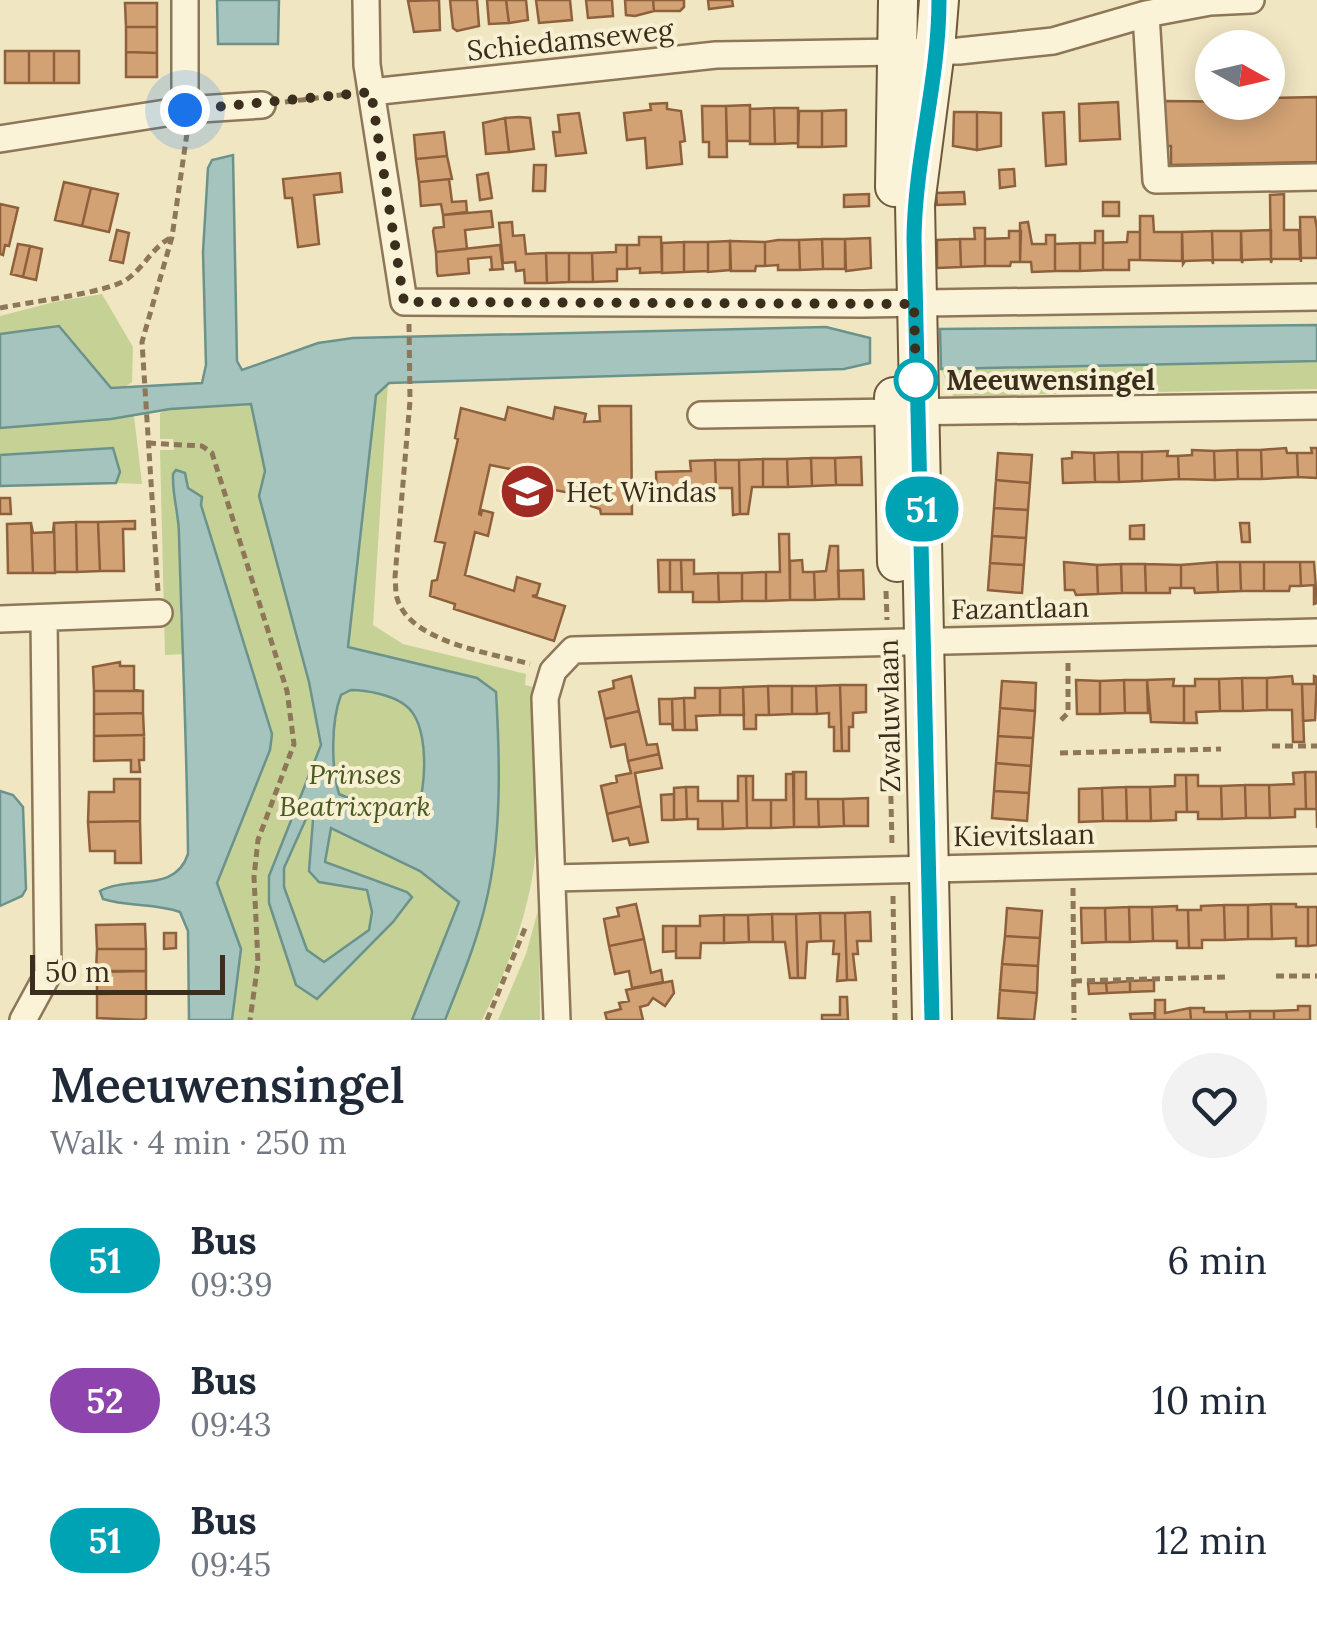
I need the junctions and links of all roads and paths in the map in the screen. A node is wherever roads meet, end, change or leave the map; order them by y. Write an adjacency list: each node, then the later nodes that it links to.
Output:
1 (185, 0): 11 (street)
2 (366, 0): 9 (street)
3 (898, 0): 8 (main road, Zwaluwlaan)
4 (939, 0): 7 (main road, Zwaluwlaan)
5 (1251, 0): 6 (street, Schiedamseweg)
6 (1146, 14): 7 (street, Schiedamseweg); 14 (street)
7 (936, 50): 8 (street, Schiedamseweg); 17 (main road, Zwaluwlaan)
8 (896, 52): 9 (street, Schiedamseweg); 17 (main road, Zwaluwlaan)
9 (371, 92): 10 (path); 17 (street)
10 (262, 104): 11 (street)
11 (185, 110): 13 (street)
12 (188, 137): 15 (path)
13 (0, 138)
14 (1317, 177)
15 (172, 238): 18 (path); 23 (path)
16 (1317, 297): 17 (street)
17 (903, 304): 21 (main road, Zwaluwlaan)
18 (0, 308)
19 (408, 322): 31 (path)
20 (1317, 406): 21 (street)
21 (906, 414): 22 (street); 30 (main road, Zwaluwlaan)
22 (701, 415)
23 (148, 443): 25 (path); 46 (path)
24 (886, 578): 30 (path, Zwaluwlaan)
25 (159, 612): 26 (street)
26 (44, 618): 27 (street); 45 (street)
27 (0, 619)
28 (1317, 632): 29 (street, Fazantlaan)
29 (1068, 637): 30 (street, Fazantlaan); 32 (path)
30 (903, 640): 31 (street, Fazantlaan); 39 (main road, Zwaluwlaan); 39 (path, Zwaluwlaan)
31 (553, 671): 40 (street)
32 (1061, 720)
33 (1272, 746): 34 (path)
34 (1317, 746)
35 (1220, 749): 36 (path)
36 (1060, 753)
37 (1317, 860): 38 (street, Kievitslaan)
38 (1072, 864): 39 (street, Kievitslaan); 44 (path)
39 (908, 867): 40 (street, Kievitslaan); 49 (path, Zwaluwlaan); 50 (main road, Zwaluwlaan); 51 (main road, Zwaluwlaan)
40 (552, 878): 47 (path); 48 (street)
41 (1276, 976): 42 (path)
42 (1317, 976)
43 (1225, 977): 44 (path)
44 (1074, 981): 52 (path)
45 (23, 1020)
46 (250, 1020)
47 (487, 1020)
48 (557, 1020)
49 (894, 1020)
50 (908, 1020)
51 (932, 1020)
52 (1074, 1020)

